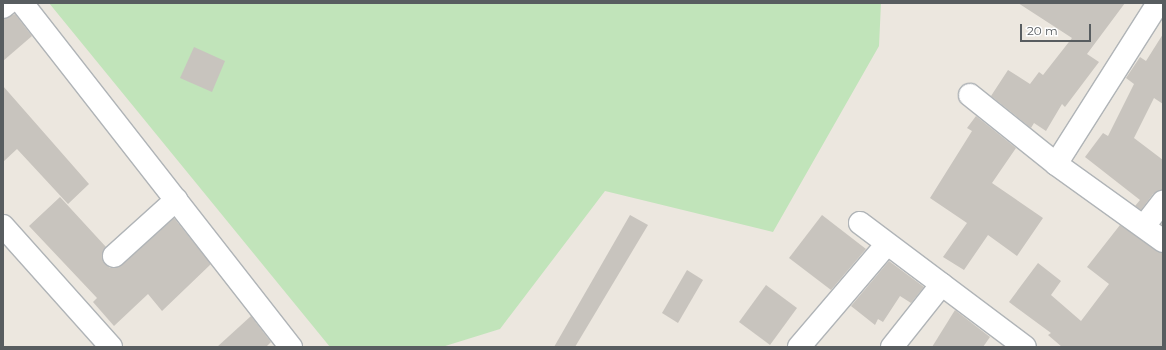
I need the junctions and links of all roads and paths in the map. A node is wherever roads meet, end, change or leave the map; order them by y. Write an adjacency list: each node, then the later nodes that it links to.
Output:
1 (1158, 3): 4 (street)
2 (16, 4): 5 (street)
3 (970, 95): 4 (street)
4 (1056, 164): 9 (street)
5 (176, 200): 12 (street); 16 (street)
6 (1163, 202): 9 (street)
7 (860, 223): 11 (street)
8 (3, 226): 15 (street)
9 (1144, 226): 10 (street)
10 (1163, 242)
11 (887, 244): 13 (street); 17 (street)
12 (114, 256)
13 (942, 284): 14 (street); 18 (street)
14 (1022, 346)
15 (111, 347)
16 (291, 347)
17 (799, 347)
18 (892, 347)

